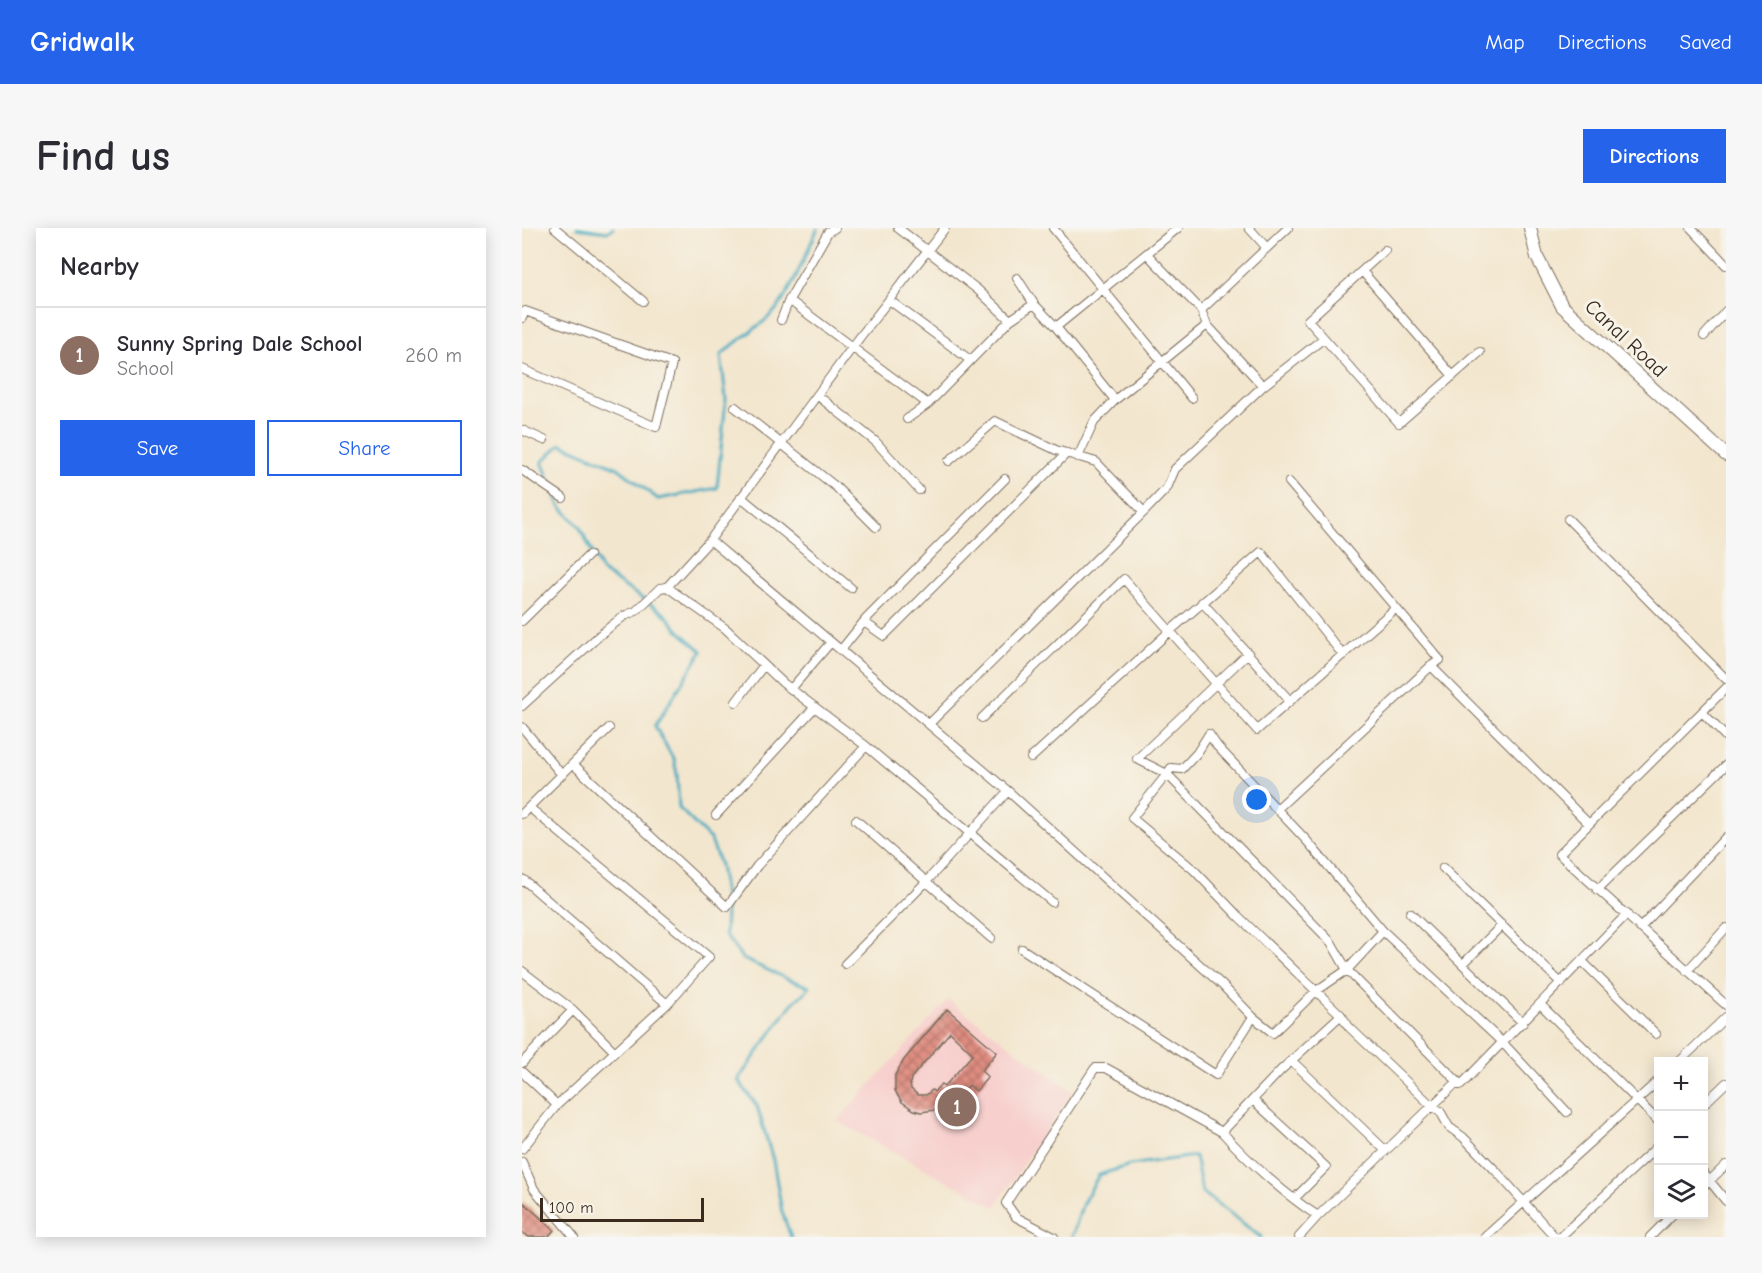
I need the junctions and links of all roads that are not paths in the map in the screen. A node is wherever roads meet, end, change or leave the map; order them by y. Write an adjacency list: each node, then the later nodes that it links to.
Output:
1 (555, 228): 21 (street)
2 (835, 228): 19 (street)
3 (898, 228): 12 (street)
4 (945, 228): 12 (street)
5 (1053, 228): 18 (street)
6 (1178, 228): 14 (street)
7 (1249, 228): 11 (street)
8 (1288, 228): 11 (street)
9 (1530, 228): 49 (street, Canal Road)
10 (1691, 228): 15 (street)
11 (1267, 248): 23 (street)
12 (928, 250): 20 (street); 27 (street)
13 (1385, 250): 16 (street)
14 (1147, 254): 18 (street); 23 (street)
15 (1726, 265)
16 (1362, 271): 31 (street); 37 (street)
17 (1017, 278): 22 (street)
18 (1102, 290): 29 (street); 35 (street)
19 (789, 300): 26 (street); 32 (street)
20 (889, 300): 32 (street); 34 (street)
21 (643, 302)
22 (1034, 304): 27 (street); 29 (street)
23 (1201, 310): 28 (street)
24 (1726, 311): 30 (street)
25 (523, 313): 36 (street)
26 (781, 320)
27 (1010, 320): 34 (street)
28 (1208, 325): 35 (street); 38 (street)
29 (1056, 327): 41 (street)
30 (1704, 336)
31 (1324, 338): 37 (street); 38 (street)
32 (853, 346): 39 (street); 42 (street)
33 (1480, 352): 37 (street)
34 (970, 360): 42 (street)
35 (1161, 363): 40 (street); 41 (street)
36 (522, 369)
37 (1453, 376)
38 (1263, 386): 58 (street)
39 (817, 395): 47 (street); 55 (street)
40 (1192, 398)
41 (1115, 399): 50 (street)
42 (928, 404): 44 (street)
43 (735, 407): 47 (street)
44 (907, 419)
45 (522, 430): 46 (street)
46 (544, 440)
47 (782, 443): 56 (street); 60 (street)
48 (1067, 453): 50 (street); 51 (street); 68 (street)
49 (1726, 455)
50 (1078, 457): 58 (street)
51 (949, 461)
52 (522, 470): 57 (street)
53 (1005, 479): 68 (street)
54 (1289, 482): 66 (street)
55 (919, 490)
56 (741, 497): 61 (street); 64 (street)
57 (563, 498)
58 (1144, 512): 86 (street)
59 (1568, 519): 76 (street)
60 (876, 527)
61 (710, 540): 63 (street); 70 (street)
62 (589, 555): 67 (street)
63 (663, 588): 74 (street); 82 (street)
64 (851, 588)
65 (1202, 602): 69 (street); 72 (street); 73 (street)
66 (1396, 608): 73 (street); 75 (street)
67 (522, 621)
68 (864, 622): 71 (street)
69 (1170, 631): 77 (street); 85 (street); 91 (street)
70 (831, 642): 71 (street); 79 (street)
71 (841, 650): 86 (street)
72 (1248, 653): 77 (street); 80 (street)
73 (1342, 656): 80 (street)
74 (764, 665): 79 (street); 81 (street)
75 (1431, 666): 97 (street); 101 (street)
76 (1726, 679)
77 (1216, 683): 80 (street); 94 (street)
78 (1726, 688): 84 (street)
79 (791, 689): 83 (street)
80 (1290, 701)
81 (736, 702)
82 (522, 706)
83 (815, 707): 90 (street); 99 (street)
84 (1702, 712): 89 (street); 101 (street)
85 (982, 718)
86 (929, 724): 96 (street)
87 (522, 727): 95 (street)
88 (609, 728): 92 (street)
89 (1726, 737)
90 (866, 746): 92 (street); 102 (street)
91 (1031, 758)
92 (573, 764): 95 (street)
93 (1726, 765): 107 (street)
94 (1167, 774): 97 (street); 120 (street); 124 (street)
95 (562, 775): 98 (street)
96 (1008, 791): 102 (street); 130 (street)
97 (1277, 809): 114 (street)
98 (525, 810): 125 (street)
99 (716, 815)
100 (856, 820): 106 (street)
101 (1589, 824): 107 (street)
102 (971, 832): 106 (street); 108 (street)
103 (1726, 837): 112 (street)
104 (1443, 868): 111 (street)
105 (523, 881): 125 (street)
106 (926, 882): 115 (street); 118 (street)
107 (1597, 890): 110 (street)
108 (1052, 902)
109 (1410, 913): 119 (street)
110 (1627, 914): 112 (street); 117 (street)
111 (1502, 925): 119 (street); 123 (street)
112 (1640, 928): 122 (street)
113 (1726, 928): 122 (street)
114 (1383, 930): 120 (street); 134 (street)
115 (991, 938)
116 (1022, 950): 130 (street)
117 (1582, 961): 123 (street); 133 (street)
118 (844, 964)
119 (1463, 964): 132 (street)
120 (1347, 970): 124 (street); 141 (street)
121 (522, 971): 128 (street)
122 (1687, 971): 127 (street)
123 (1561, 983): 126 (street)
124 (1316, 991): 129 (street); 130 (street)
125 (667, 1004): 135 (street)
126 (1541, 1005): 132 (street); 144 (street)
127 (1726, 1005)
128 (573, 1010): 135 (street); 138 (street)
129 (1341, 1015): 137 (street); 147 (street)
130 (1253, 1017)
131 (1726, 1017): 136 (street)
132 (1523, 1023): 134 (street)
133 (1656, 1034)
134 (1503, 1043): 141 (street); 148 (street)
135 (614, 1051): 146 (street)
136 (1684, 1057)
137 (1292, 1061): 143 (street); 152 (street)
138 (522, 1063)
139 (522, 1072): 146 (street)
140 (1726, 1083): 145 (street)
141 (1461, 1085): 147 (street)
142 (1654, 1086): 144 (street)
143 (1253, 1100): 150 (street); 158 (street)
144 (1638, 1100): 149 (street); 160 (street)
145 (1708, 1100)
146 (557, 1105): 151 (street)
147 (1432, 1106): 152 (street); 160 (street)
148 (1567, 1112)
149 (1654, 1116)
150 (1222, 1132): 158 (street); 164 (street)
151 (522, 1149)
152 (1385, 1150): 161 (street)
153 (1654, 1151): 168 (street)
154 (522, 1162): 163 (street)
155 (1726, 1165): 156 (street)
156 (1708, 1178)
157 (1708, 1183): 159 (street)
158 (1295, 1198): 161 (street)
159 (1726, 1201)
160 (1523, 1202): 166 (street); 167 (street)
161 (1318, 1216): 165 (street)
162 (1669, 1219): 169 (street)
163 (574, 1237)
164 (1054, 1237)
165 (1299, 1237)
166 (1485, 1237)
167 (1554, 1237)
168 (1560, 1237)
169 (1650, 1237)

